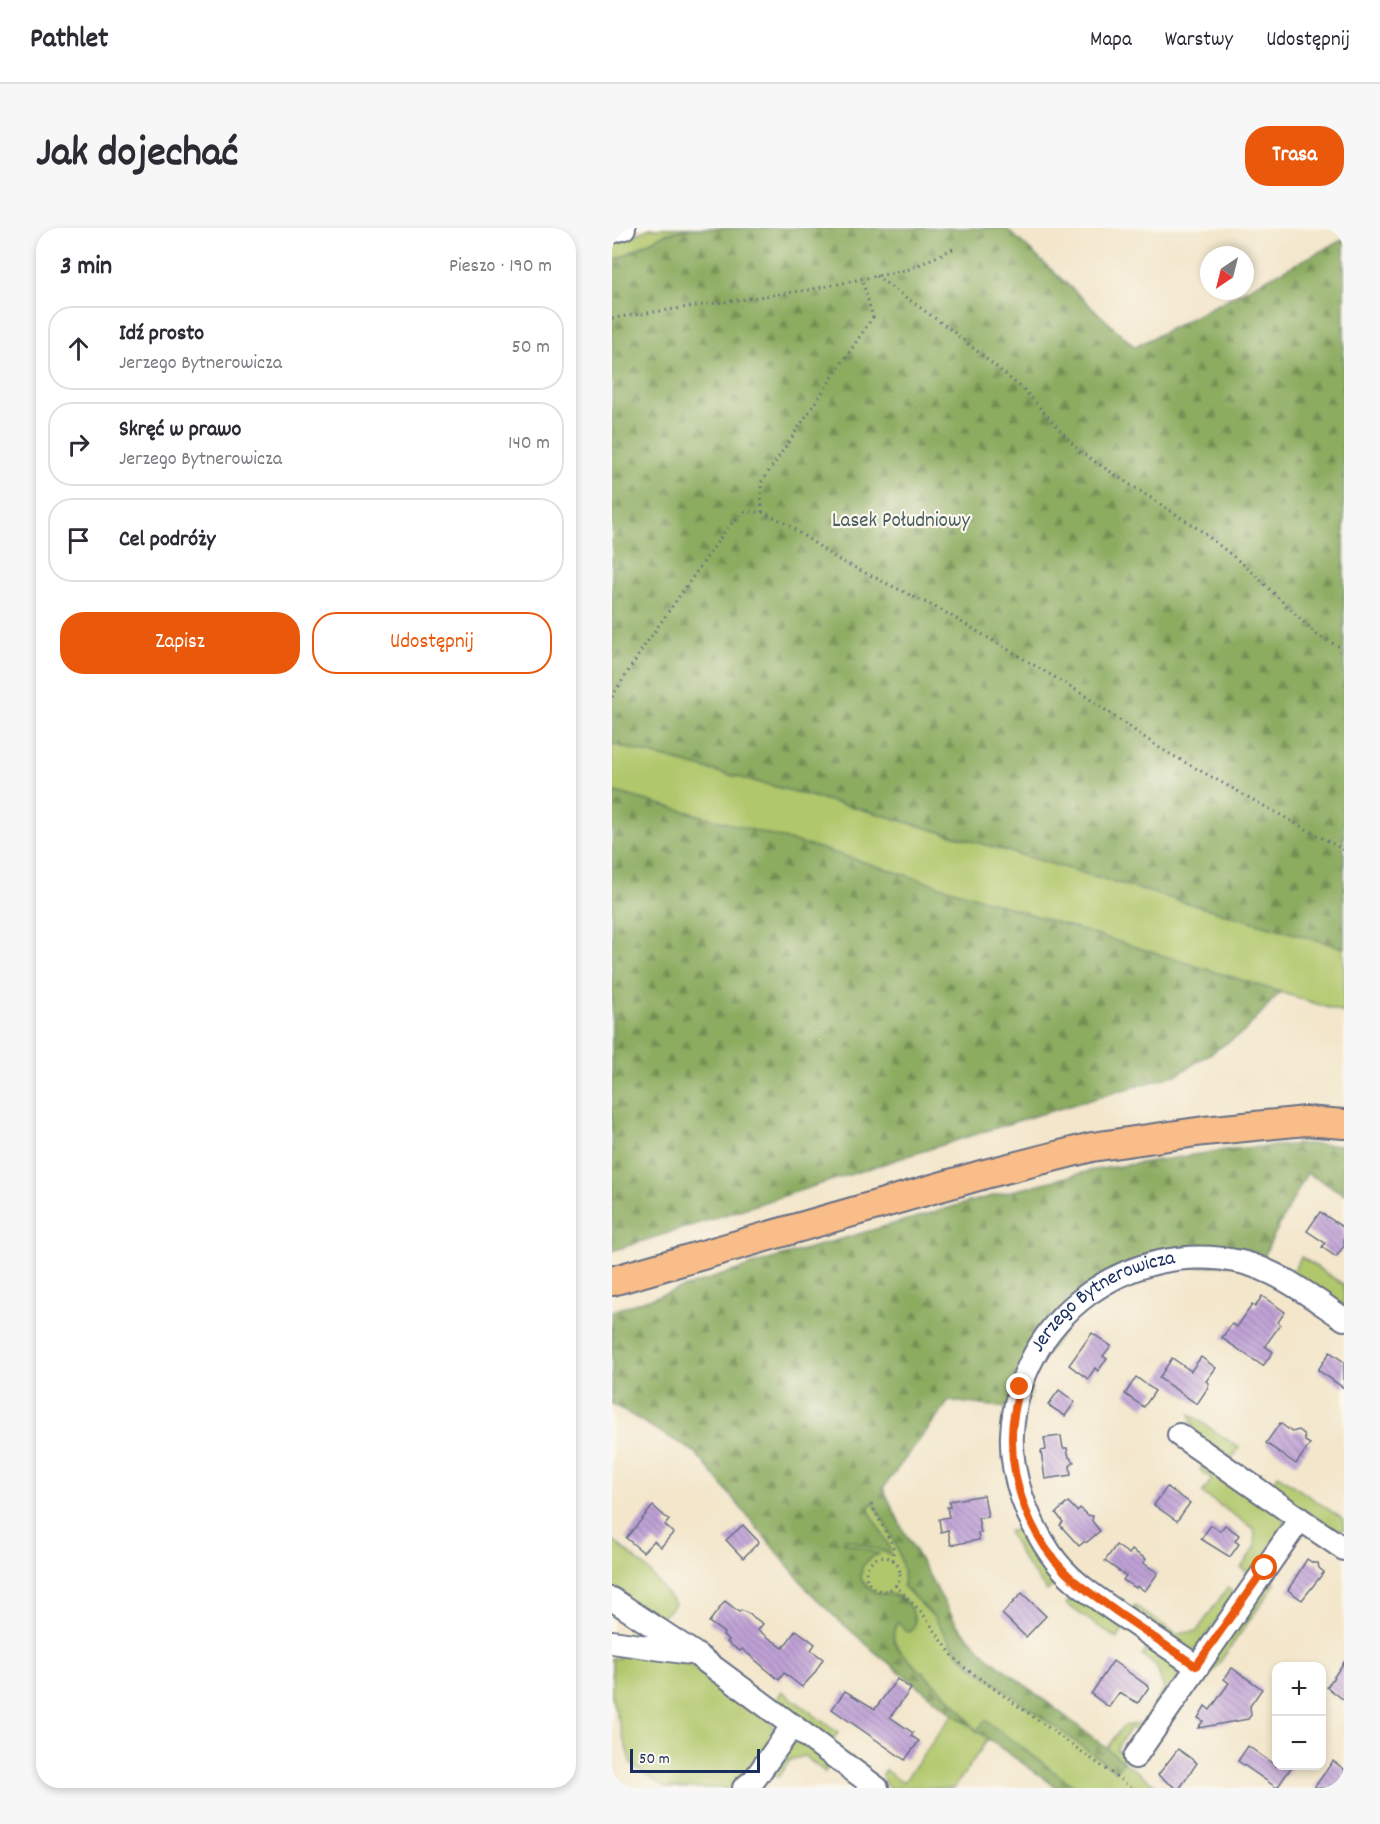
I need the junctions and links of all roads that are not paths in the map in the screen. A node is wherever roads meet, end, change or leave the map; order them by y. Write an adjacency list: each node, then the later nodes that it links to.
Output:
1 (624, 228): 2 (street)
2 (612, 232)
3 (1344, 1124): 4 (main road)
4 (612, 1281)
5 (1344, 1319): 12 (street, Jerzego Bytnerowicza)
6 (1179, 1435): 7 (street)
7 (1300, 1519): 8 (street); 12 (street)
8 (1344, 1549)
9 (612, 1599): 11 (street)
10 (612, 1642): 11 (street)
11 (697, 1655): 13 (street)
12 (1196, 1666): 14 (street)
13 (793, 1725): 15 (street); 16 (street)
14 (1135, 1756)
15 (744, 1788)
16 (877, 1788)

